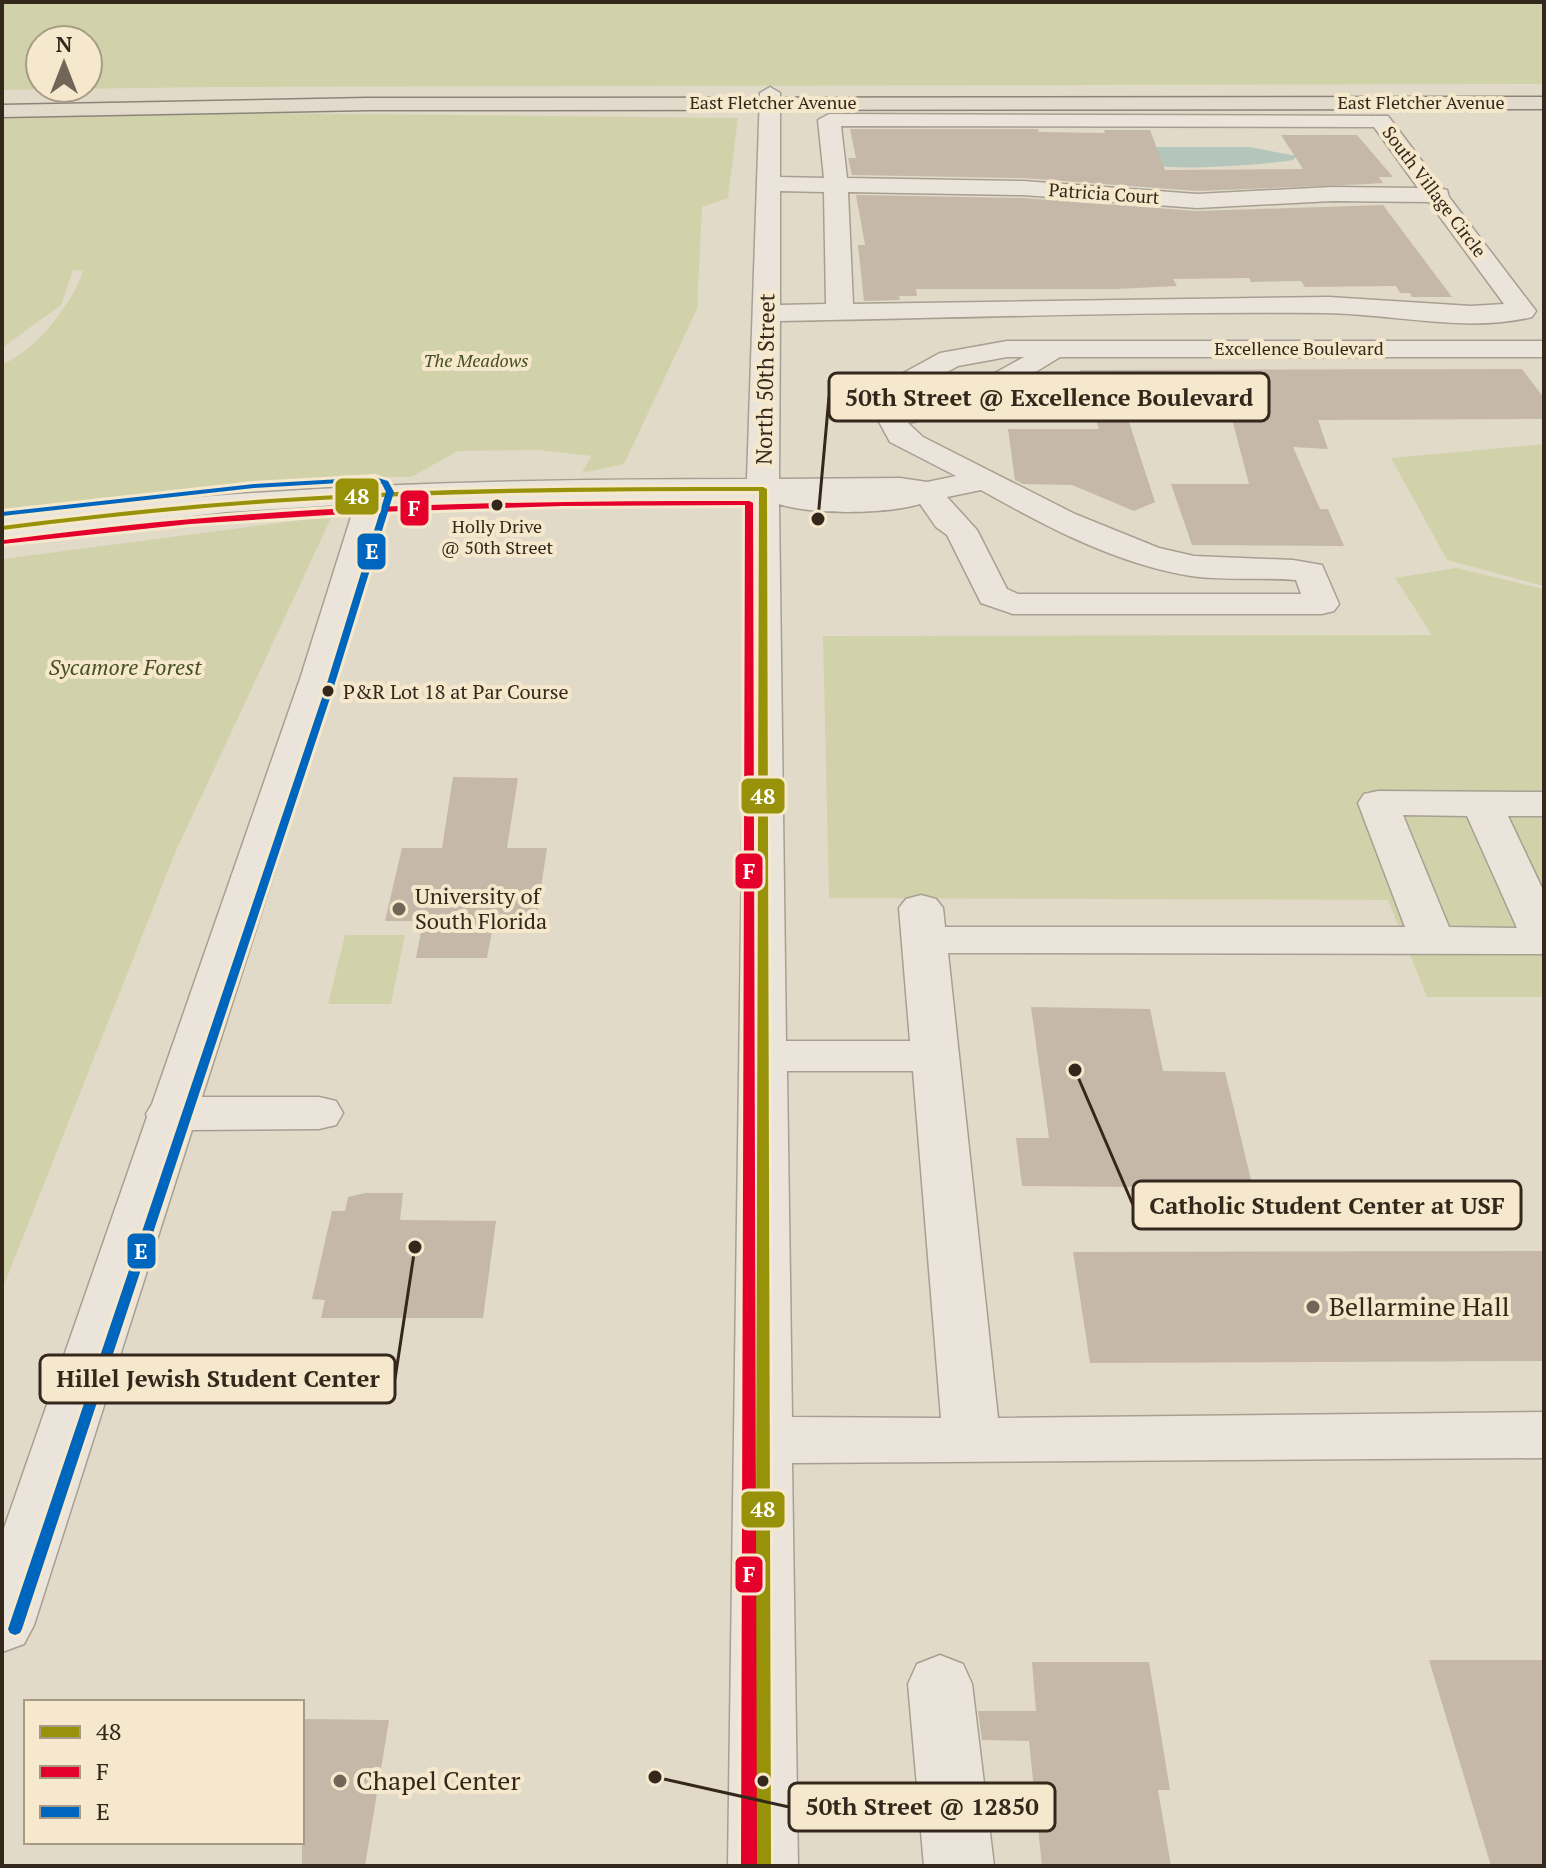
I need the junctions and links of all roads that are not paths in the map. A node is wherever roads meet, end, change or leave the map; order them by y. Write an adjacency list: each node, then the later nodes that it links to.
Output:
1 (1544, 93): 2 (main road, East Fletcher Avenue)
2 (770, 98): 3 (main road, East Fletcher Avenue); 4 (main road, East Fletcher Avenue); 5 (main road, East Fletcher Avenue); 6 (street, North 50th Street)
3 (2, 100)
4 (1544, 103)
5 (2, 111)
6 (768, 184): 7 (street, Patricia Court); 10 (street, North 50th Street)
7 (836, 185): 8 (street, Patricia Court); 8 (street, South Village Circle); 9 (street, South Village Circle)
8 (1439, 195): 9 (street, South Village Circle)
9 (840, 311): 10 (street, South Village Circle)
10 (766, 313): 15 (street, North 50th Street)
11 (1054, 349): 12 (street, Excellence Boulevard); 13 (street); 13 (street, Excellence Boulevard)
12 (1544, 349)
13 (892, 417): 14 (street)
14 (984, 480): 16 (street); 16 (street)
15 (763, 489): 16 (street); 17 (street); 23 (street, North 50th Street)
16 (927, 492)
17 (376, 493): 18 (street); 26 (street)
18 (2, 528)
19 (1482, 804): 20 (street); 21 (street); 22 (street)
20 (1544, 804)
21 (1544, 940): 22 (street)
22 (1432, 941): 24 (street)
23 (764, 1056): 24 (street); 28 (street, North 50th Street)
24 (934, 1056): 29 (street)
25 (319, 1113): 26 (street)
26 (170, 1114): 30 (street)
27 (1544, 1435): 29 (street)
28 (763, 1440): 29 (street); 32 (street, North 50th Street)
29 (972, 1441)
30 (2, 1625)
31 (940, 1684): 33 (street)
32 (763, 1866)
33 (959, 1866)

